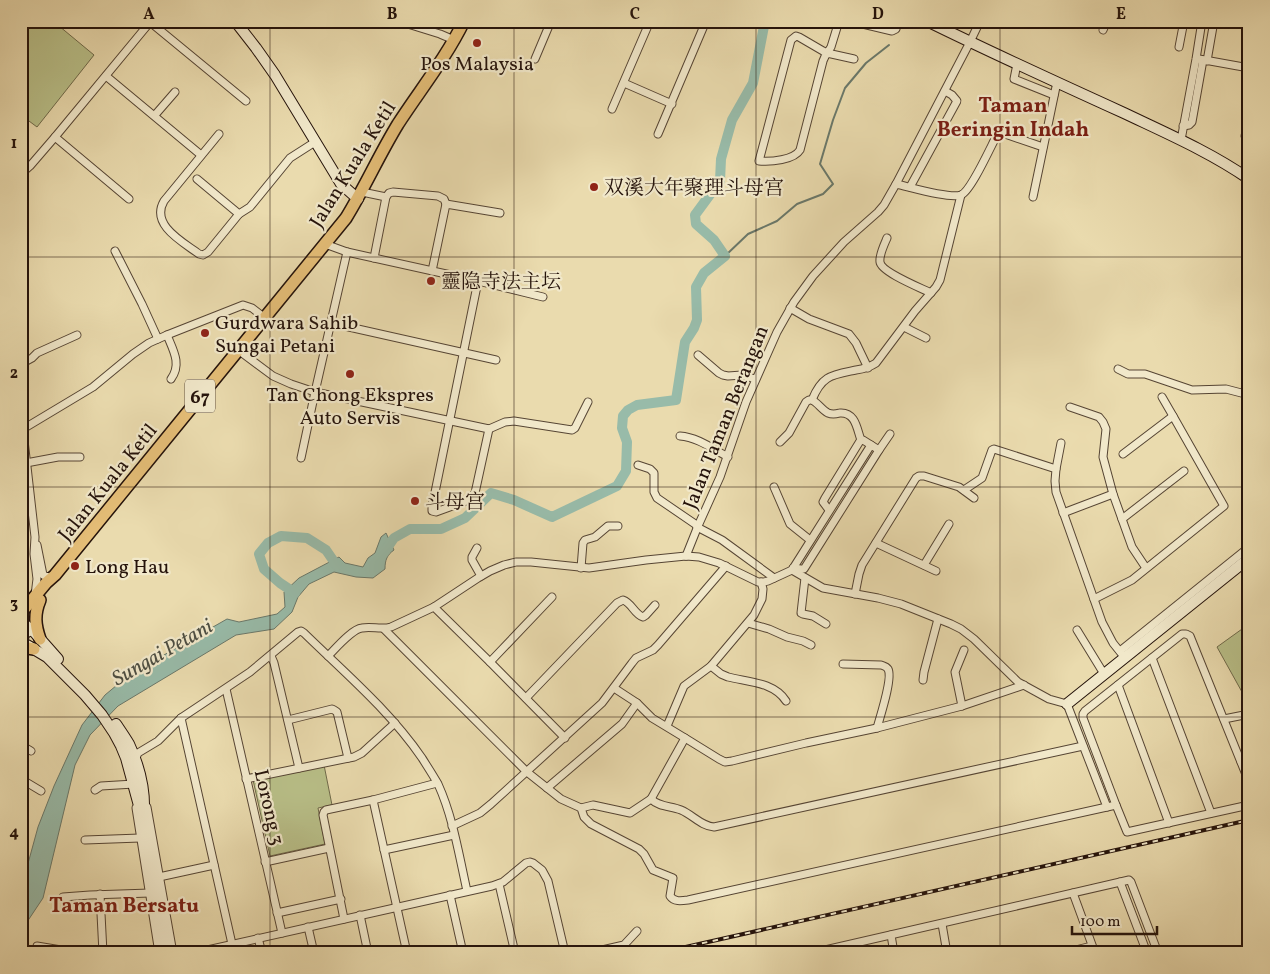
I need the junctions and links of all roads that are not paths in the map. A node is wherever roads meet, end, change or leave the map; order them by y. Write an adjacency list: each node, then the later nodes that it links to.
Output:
1 (151, 21): 28 (street); 34 (street)
2 (235, 21): 44 (street)
3 (398, 21): 19 (street)
4 (464, 21): 19 (main road, Jalan Kuala Ketil / 67)
5 (551, 21): 23 (street)
6 (650, 21): 30 (street)
7 (706, 21): 35 (street)
8 (839, 21): 22 (street)
9 (850, 21): 10 (street)
10 (898, 21)
11 (927, 21): 20 (street)
12 (980, 21): 20 (street, Jalan Taman Berangan)
13 (1107, 21): 18 (street)
14 (1172, 21): 17 (street)
15 (1202, 21): 25 (street)
16 (1214, 21): 25 (street)
17 (1184, 22): 21 (street)
18 (1104, 30)
19 (454, 40): 52 (main road, Jalan Kuala Ketil / 67)
20 (970, 42): 26 (street); 31 (street, Jalan Taman Berangan)
21 (1179, 47)
22 (827, 53): 22 (street); 24 (street)
23 (535, 59)
24 (854, 59)
25 (1202, 60): 27 (street); 43 (street)
26 (1017, 64): 29 (street); 33 (street)
27 (1249, 68)
28 (106, 76): 37 (street); 42 (street)
29 (1057, 82): 33 (street); 43 (street)
30 (624, 83): 35 (street); 36 (street)
31 (944, 91): 50 (street, Jalan Taman Berangan); 51 (street)
32 (175, 92): 37 (street)
33 (1054, 95): 45 (street)
34 (246, 101)
35 (672, 104): 40 (street)
36 (612, 109)
37 (155, 115): 46 (street)
38 (1249, 119): 41 (street)
39 (219, 134): 46 (street)
40 (658, 134)
41 (1245, 136)
42 (55, 138): 47 (street); 56 (street)
43 (1181, 140): 49 (street)
44 (315, 142): 52 (street); 59 (street)
45 (1043, 148): 53 (street); 55 (street)
46 (201, 155): 59 (street)
47 (21, 174)
48 (197, 180): 59 (street)
49 (1249, 180)
50 (896, 184): 51 (street); 69 (street, Jalan Taman Berangan)
51 (910, 187): 53 (street)
52 (360, 195): 54 (street); 61 (main road, Jalan Kuala Ketil / 67)
53 (961, 195): 67 (street)
54 (386, 197): 57 (street); 64 (street)
55 (1033, 197)
56 (129, 199)
57 (446, 204): 58 (street); 65 (street)
58 (500, 213)
59 (239, 214)
60 (887, 238): 67 (street)
61 (325, 244): 63 (street); 70 (main road, Jalan Kuala Ketil / 67)
62 (115, 251): 76 (street)
63 (347, 252): 64 (street); 71 (street)
64 (374, 258): 65 (street)
65 (432, 271): 66 (street)
66 (478, 281): 68 (street); 78 (street)
67 (931, 293): 72 (street)
68 (543, 297)
69 (790, 308): 82 (street); 85 (street, Jalan Taman Berangan)
70 (265, 318): 74 (street); 77 (main road, Jalan Kuala Ketil / 67)
71 (330, 323): 78 (street); 86 (street)
72 (904, 327): 75 (street); 82 (street)
73 (78, 335): 81 (street)
74 (167, 335): 76 (street); 84 (street)
75 (926, 338)
76 (158, 339): 95 (street)
77 (238, 350): 86 (street); 136 (main road, Jalan Kuala Ketil / 67)
78 (463, 353): 80 (street); 94 (street)
79 (698, 355): 85 (street)
80 (496, 360)
81 (21, 364)
82 (868, 368): 89 (street)
83 (1118, 369): 87 (street)
84 (171, 379)
85 (755, 379): 106 (street, Jalan Taman Berangan)
86 (315, 392): 94 (street); 107 (street)
87 (1249, 395)
88 (1162, 398): 93 (street)
89 (812, 400): 99 (street); 100 (street)
90 (588, 402): 96 (street)
91 (1070, 407): 116 (street)
92 (21, 414): 95 (street)
93 (1173, 416): 104 (street); 133 (street)
94 (450, 422): 96 (street); 96 (street)
95 (23, 425): 108 (street)
96 (489, 429)
97 (890, 434): 103 (street)
98 (680, 436): 106 (street)
99 (861, 440): 102 (street); 118 (street)
100 (780, 442)
101 (1061, 443): 110 (street)
102 (871, 445): 103 (street); 118 (street)
103 (879, 450): 134 (street)
104 (1123, 454)
105 (80, 457): 108 (street)
106 (728, 457): 123 (street, Jalan Taman Berangan)
107 (301, 458)
108 (26, 463): 114 (street)
109 (638, 465): 123 (street)
110 (1056, 469): 113 (street); 119 (street)
111 (1184, 471): 120 (street)
112 (774, 487): 125 (street)
113 (964, 490): 117 (street); 126 (street)
114 (30, 491): 115 (street); 124 (street)
115 (21, 492)
116 (1113, 494): 119 (street); 120 (street)
117 (974, 498)
118 (829, 510): 125 (street)
119 (1063, 513): 144 (street)
120 (1122, 519): 133 (street)
121 (949, 524): 130 (street)
122 (618, 526): 132 (street)
123 (698, 527): 129 (street, Jalan Taman Berangan); 138 (street)
124 (35, 537): 136 (street); 143 (street)
125 (810, 540): 134 (street)
126 (876, 543): 130 (street); 141 (street)
127 (478, 548): 137 (street)
128 (1248, 553): 158 (street)
129 (686, 556): 131 (street); 132 (street)
130 (924, 565): 135 (street)
131 (726, 566): 140 (street); 170 (street)
132 (581, 568): 137 (street)
133 (1146, 568): 144 (street)
134 (792, 569): 138 (street); 139 (street)
135 (936, 571)
136 (55, 575): 143 (main road, Jalan Kuala Ketil / 67)
137 (481, 576): 146 (street)
138 (774, 578): 140 (street)
139 (805, 578): 141 (street); 150 (street)
140 (761, 582): 149 (street)
141 (855, 594): 147 (street)
142 (552, 597): 162 (street)
143 (37, 598): 148 (main road, Jalan Kuala Ketil / 67); 153 (main road)
144 (1094, 599): 158 (street)
145 (655, 606): 172 (street)
146 (434, 607): 151 (street); 162 (street)
147 (938, 619): 167 (street); 168 (street)
148 (21, 620): 153 (street)
149 (748, 623): 155 (street); 164 (street)
150 (826, 624)
151 (384, 629): 160 (street); 195 (street)
152 (1077, 630): 166 (street)
153 (36, 634): 154 (street); 165 (street)
154 (22, 644): 156 (main road)
155 (811, 645)
156 (34, 649): 165 (street)
157 (964, 650): 176 (street)
158 (1122, 654): 166 (street)
159 (270, 656): 160 (street); 171 (street); 179 (street)
160 (328, 656): 181 (street)
161 (1152, 658): 169 (street); 180 (street); 210 (street)
162 (490, 662): 172 (street)
163 (842, 664): 183 (street)
164 (711, 666): 173 (street); 182 (street)
165 (65, 670): 184 (street)
166 (1104, 674): 175 (street)
167 (923, 680)
168 (1024, 685): 175 (street); 176 (street)
169 (1118, 685): 206 (street); 211 (street)
170 (614, 688): 174 (street); 185 (street)
171 (226, 689): 178 (street); 197 (street, Lorong 3)
172 (526, 698): 185 (street)
173 (786, 701)
174 (637, 703): 182 (street); 200 (street)
175 (1067, 704): 188 (street)
176 (962, 706): 183 (street)
177 (1249, 714): 180 (street)
178 (181, 718): 190 (street); 219 (street)
179 (288, 720): 191 (street); 194 (street)
180 (1224, 720): 193 (street)
181 (395, 723): 191 (street); 199 (street)
182 (667, 726): 186 (street)
183 (877, 728): 186 (street)
184 (117, 731): 190 (street); 203 (street)
185 (565, 738): 195 (street)
186 (685, 738): 204 (street)
187 (21, 745): 189 (street)
188 (1083, 746): 204 (street); 208 (street)
189 (31, 751)
190 (137, 757): 203 (street)
191 (348, 758): 194 (street)
192 (1249, 760): 193 (street)
193 (1240, 762): 198 (street)
194 (299, 768): 197 (street)
195 (527, 772): 200 (street); 212 (street)
196 (21, 778): 202 (street)
197 (246, 779): 218 (street, Lorong 3)
198 (1249, 782)
199 (437, 783): 205 (street); 212 (street)
200 (547, 788): 209 (street)
201 (95, 790): 203 (street)
202 (41, 791)
203 (138, 791): 214 (street); 220 (street); 247 (street)
204 (650, 799): 209 (street)
205 (373, 800): 216 (street); 217 (street)
206 (1116, 805): 208 (street); 211 (street)
207 (1249, 805): 210 (street)
208 (1107, 807): 209 (street)
209 (580, 808)
210 (1211, 813): 211 (street)
211 (1170, 823)
212 (452, 826): 213 (street)
213 (454, 835): 217 (street); 223 (street)
214 (140, 838): 215 (street); 224 (street)
215 (85, 840)
216 (329, 848): 218 (street); 229 (street)
217 (384, 850): 230 (street)
218 (266, 862): 231 (street, Lorong 3)
219 (214, 865): 220 (street); 241 (street)
220 (159, 877): 248 (street)
221 (1120, 882): 225 (street); 262 (street); 263 (street)
222 (499, 884): 223 (street); 255 (street); 256 (street)
223 (467, 891): 227 (street)
224 (150, 893): 226 (street); 246 (street)
225 (1073, 893): 234 (street); 243 (street)
226 (100, 894): 228 (street); 245 (street)
227 (450, 896): 230 (street); 254 (street)
228 (63, 897)
229 (340, 899): 231 (street); 233 (street)
230 (396, 907): 232 (street); 253 (street)
231 (277, 913): 237 (street, Lorong 3)
232 (360, 916): 233 (street); 252 (street)
233 (344, 919): 235 (street)
234 (942, 924): 238 (street); 260 (street)
235 (308, 927): 237 (street); 251 (street)
236 (637, 931): 257 (street)
237 (282, 933): 239 (street)
238 (890, 935): 258 (street); 259 (street)
239 (258, 938): 241 (street); 250 (street)
240 (1249, 942): 264 (street)
241 (232, 944): 249 (street)
242 (36, 946): 244 (street)
243 (1094, 949): 261 (street)
244 (79, 953)
245 (104, 953)
246 (159, 953)
247 (167, 953)
248 (173, 953)
249 (194, 953)
250 (262, 953)
251 (314, 953)
252 (368, 953)
253 (407, 953)
254 (463, 953)
255 (516, 953)
256 (565, 953)
257 (589, 953)
258 (812, 953)
259 (894, 953)
260 (947, 953)
261 (1062, 953)
262 (1147, 953)
263 (1158, 953)
264 (1242, 953)

